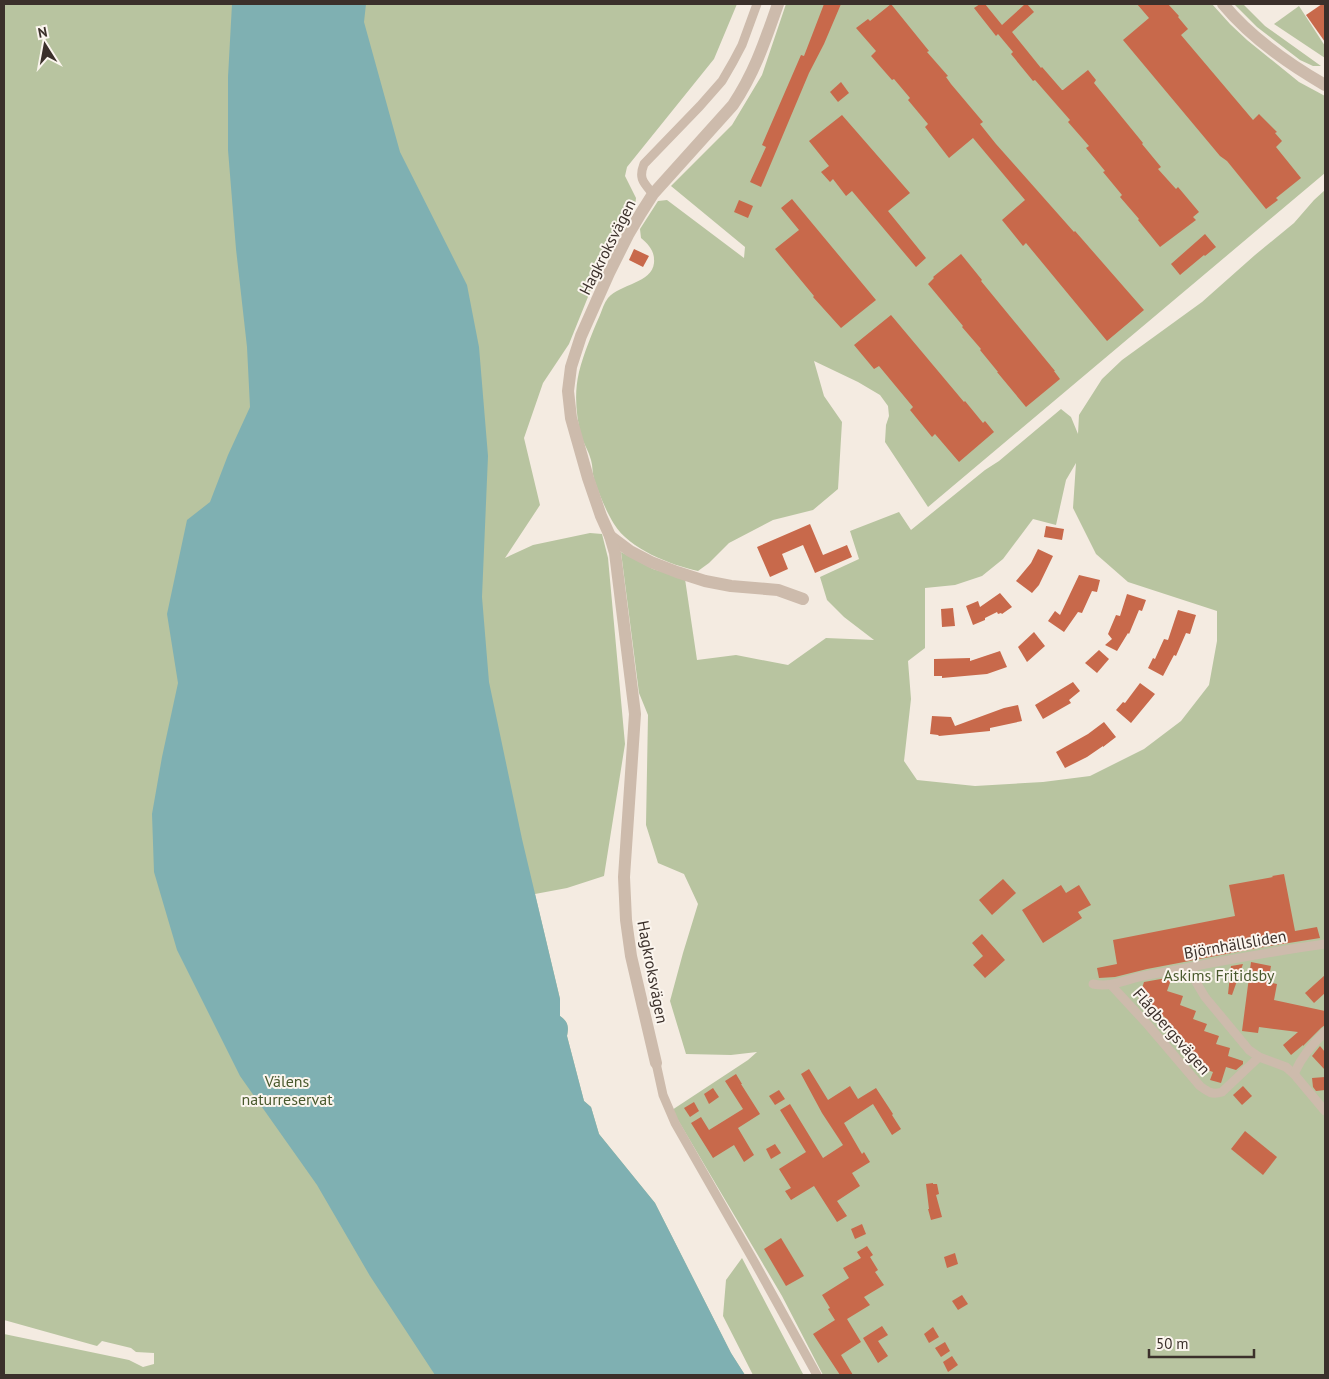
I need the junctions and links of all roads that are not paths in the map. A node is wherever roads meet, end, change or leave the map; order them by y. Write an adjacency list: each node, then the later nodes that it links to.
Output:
1 (757, 4): 5 (lane)
2 (778, 4): 5 (street, Hagkroksvägen)
3 (1223, 4): 4 (street)
4 (1325, 85)
5 (653, 194): 6 (street, Hagkroksvägen)
6 (610, 536): 7 (street, Hagkroksvägen); 14 (street, Hagkroksvägen)
7 (803, 599)
8 (1325, 944): 9 (lane, Björnhällsliden)
9 (1192, 967): 11 (lane, Björnhällsliden); 13 (lane)
10 (1092, 984): 11 (lane, Björnhällsliden)
11 (1111, 985): 13 (lane, Flågbergsvägen)
12 (1325, 1032): 15 (lane)
13 (1259, 1057): 15 (lane)
14 (656, 1063): 17 (lane, Hagkroksvägen)
15 (1294, 1074): 16 (lane)
16 (1325, 1112)
17 (817, 1375)

